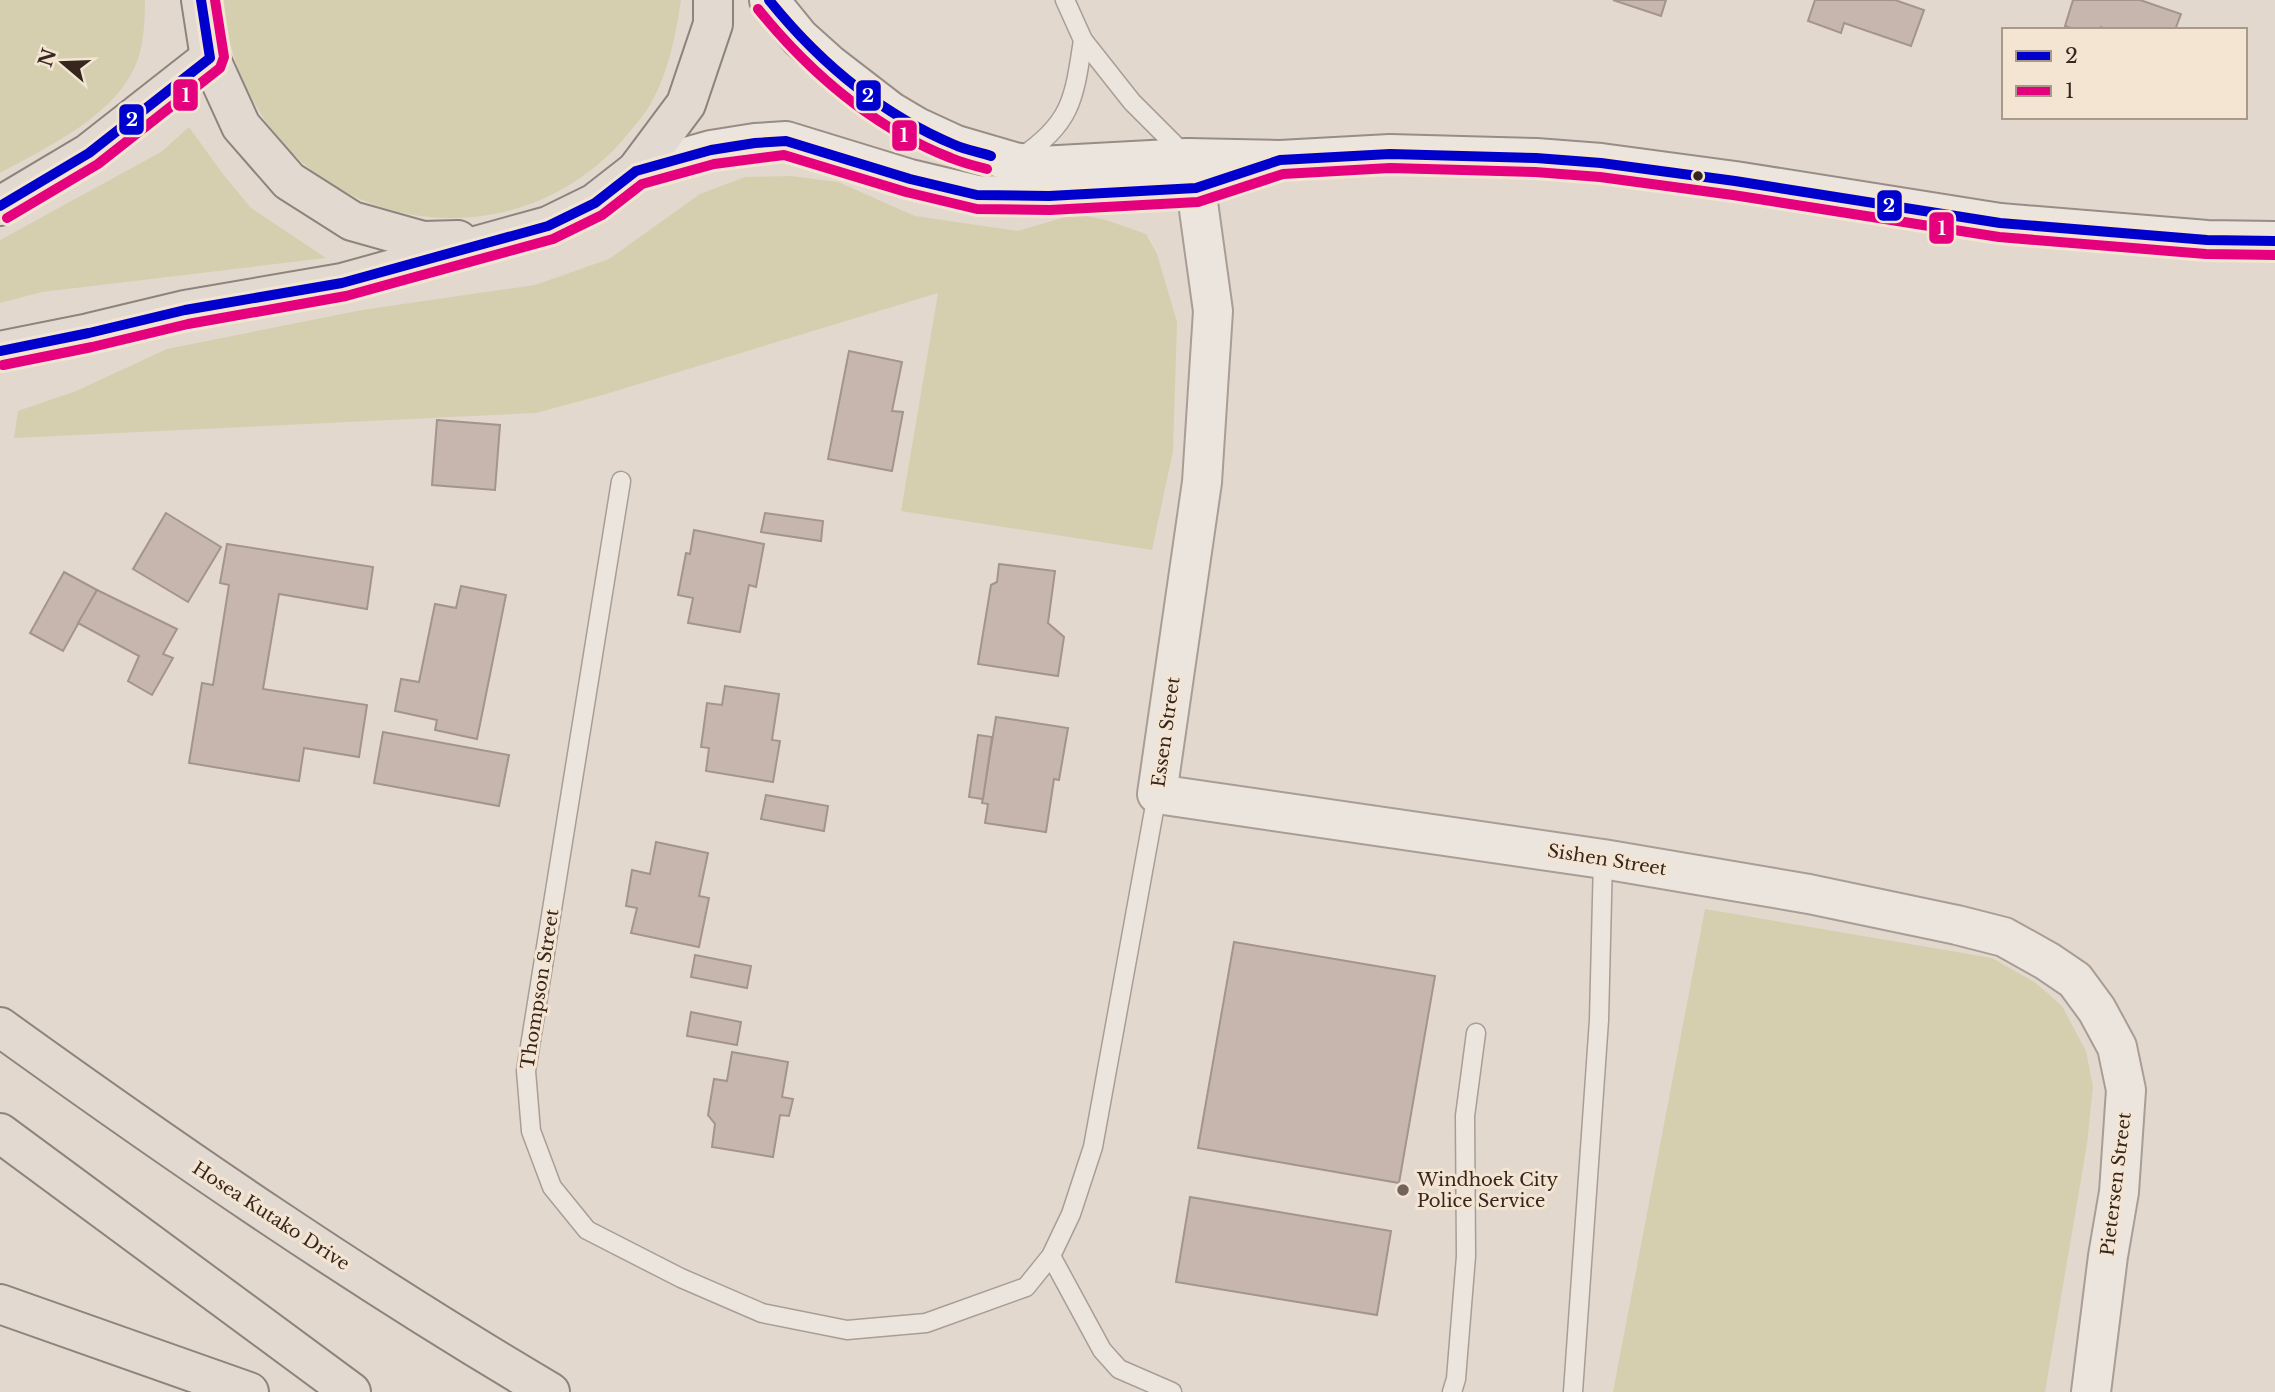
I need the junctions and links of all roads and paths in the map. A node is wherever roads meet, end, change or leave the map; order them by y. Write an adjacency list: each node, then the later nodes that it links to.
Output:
1 (201, 0): 6 (main road)
2 (713, 0): 8 (main road)
3 (769, 0): 7 (main road)
4 (1065, 0): 5 (lane)
5 (1083, 40): 7 (lane); 9 (lane)
6 (210, 58): 10 (main road); 11 (main road)
7 (1014, 162): 9 (main road)
8 (636, 171): 9 (main road); 11 (main road)
9 (1192, 173): 12 (main road); 15 (main road, Essen Street)
10 (0, 206)
11 (497, 240): 13 (main road)
12 (2275, 241)
13 (2, 352)
14 (621, 481): 22 (lane, Thompson Street)
15 (1157, 794): 16 (main road, Sishen Street); 21 (lane, Essen Street)
16 (1603, 859): 17 (main road, Sishen Street); 29 (lane)
17 (2047, 961): 30 (main road, Pietersen Street)
18 (0, 1027): 26 (main road, Hosea Kutako Drive)
19 (1476, 1033): 28 (lane)
20 (0, 1133): 25 (main road)
21 (1051, 1256): 22 (lane, Essen Street); 27 (lane)
22 (1026, 1287)
23 (0, 1304): 24 (main road)
24 (249, 1392)
25 (351, 1392)
26 (550, 1392)
27 (1172, 1392)
28 (1452, 1392)
29 (1573, 1392)
30 (2091, 1392)

